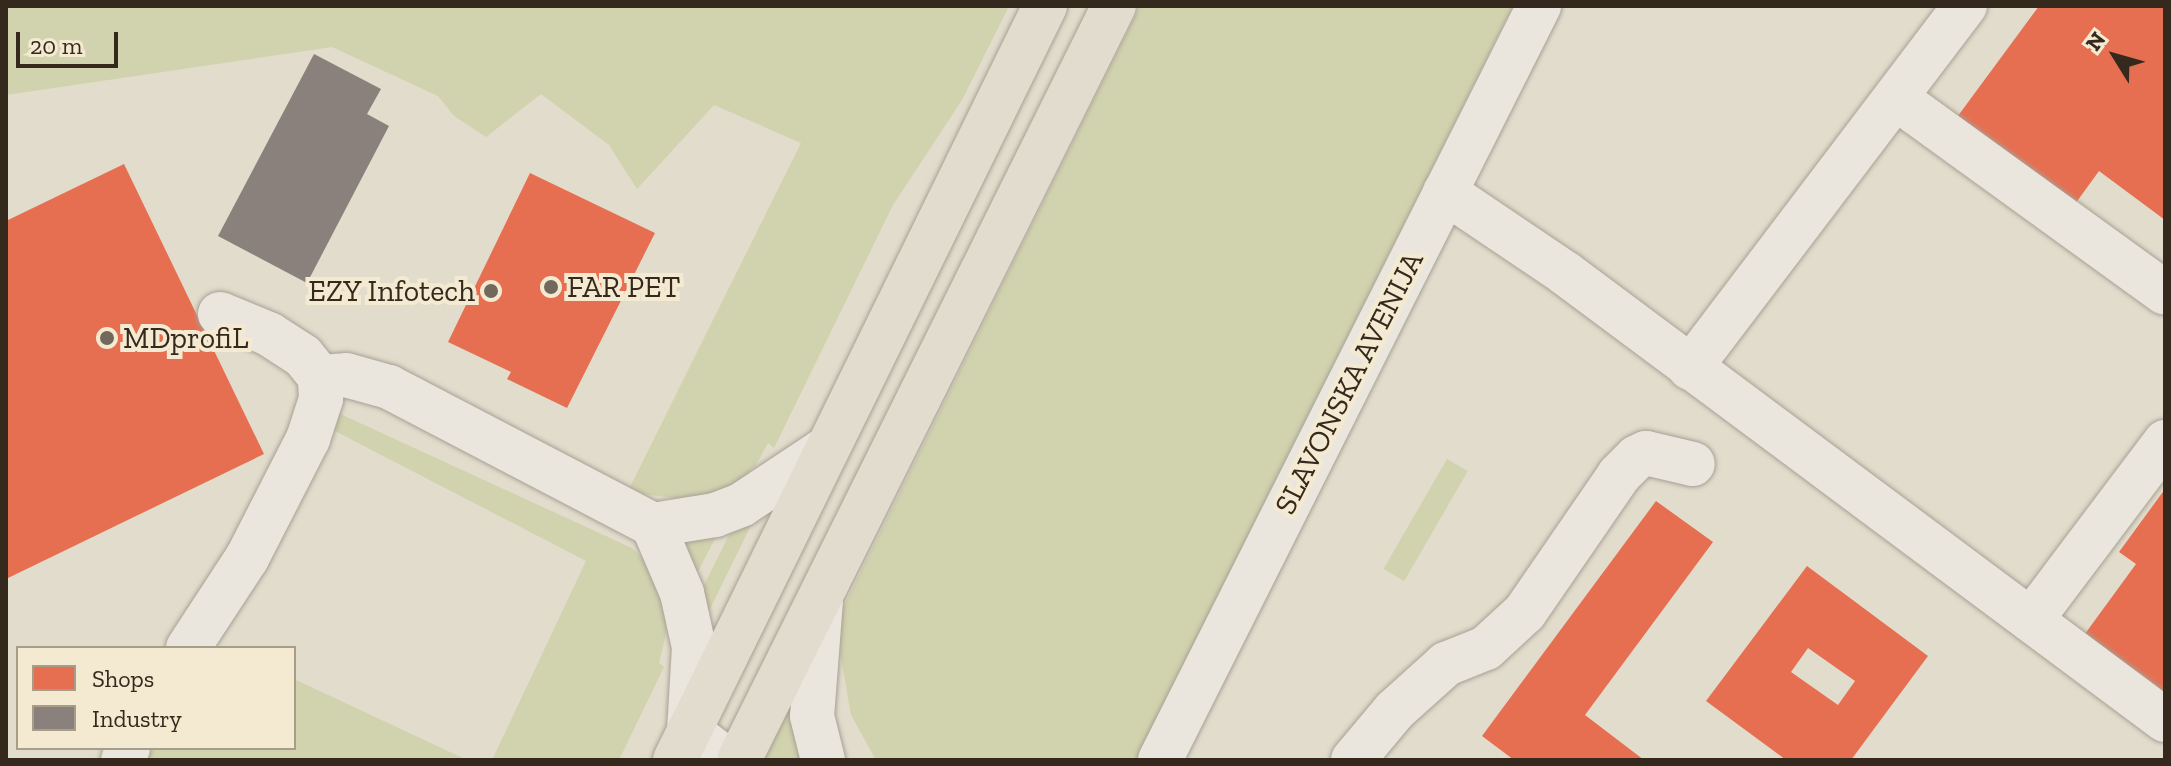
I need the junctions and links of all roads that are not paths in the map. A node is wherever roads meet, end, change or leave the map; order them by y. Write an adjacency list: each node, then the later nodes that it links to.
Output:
1 (1045, 6): 12 (main road)
2 (1114, 6): 15 (main road)
3 (1539, 6): 6 (street, SLAVONSKA AVENIJA)
4 (1965, 6): 5 (street)
5 (1896, 98): 7 (street); 9 (street)
6 (1445, 192): 9 (street); 23 (street, SLAVONSKA AVENIJA)
7 (2165, 293)
8 (220, 314): 10 (street)
9 (1690, 368): 16 (street)
10 (320, 377): 14 (street); 17 (street)
11 (2165, 442): 16 (street)
12 (827, 448): 14 (street); 19 (main road)
13 (1693, 464): 24 (street)
14 (653, 525): 19 (street)
15 (821, 600): 21 (main road); 22 (street)
16 (2031, 620): 18 (street)
17 (189, 646)
18 (2165, 720)
19 (682, 745): 20 (street)
20 (727, 760)
21 (739, 760)
22 (823, 760)
23 (1160, 760)
24 (1353, 760)

